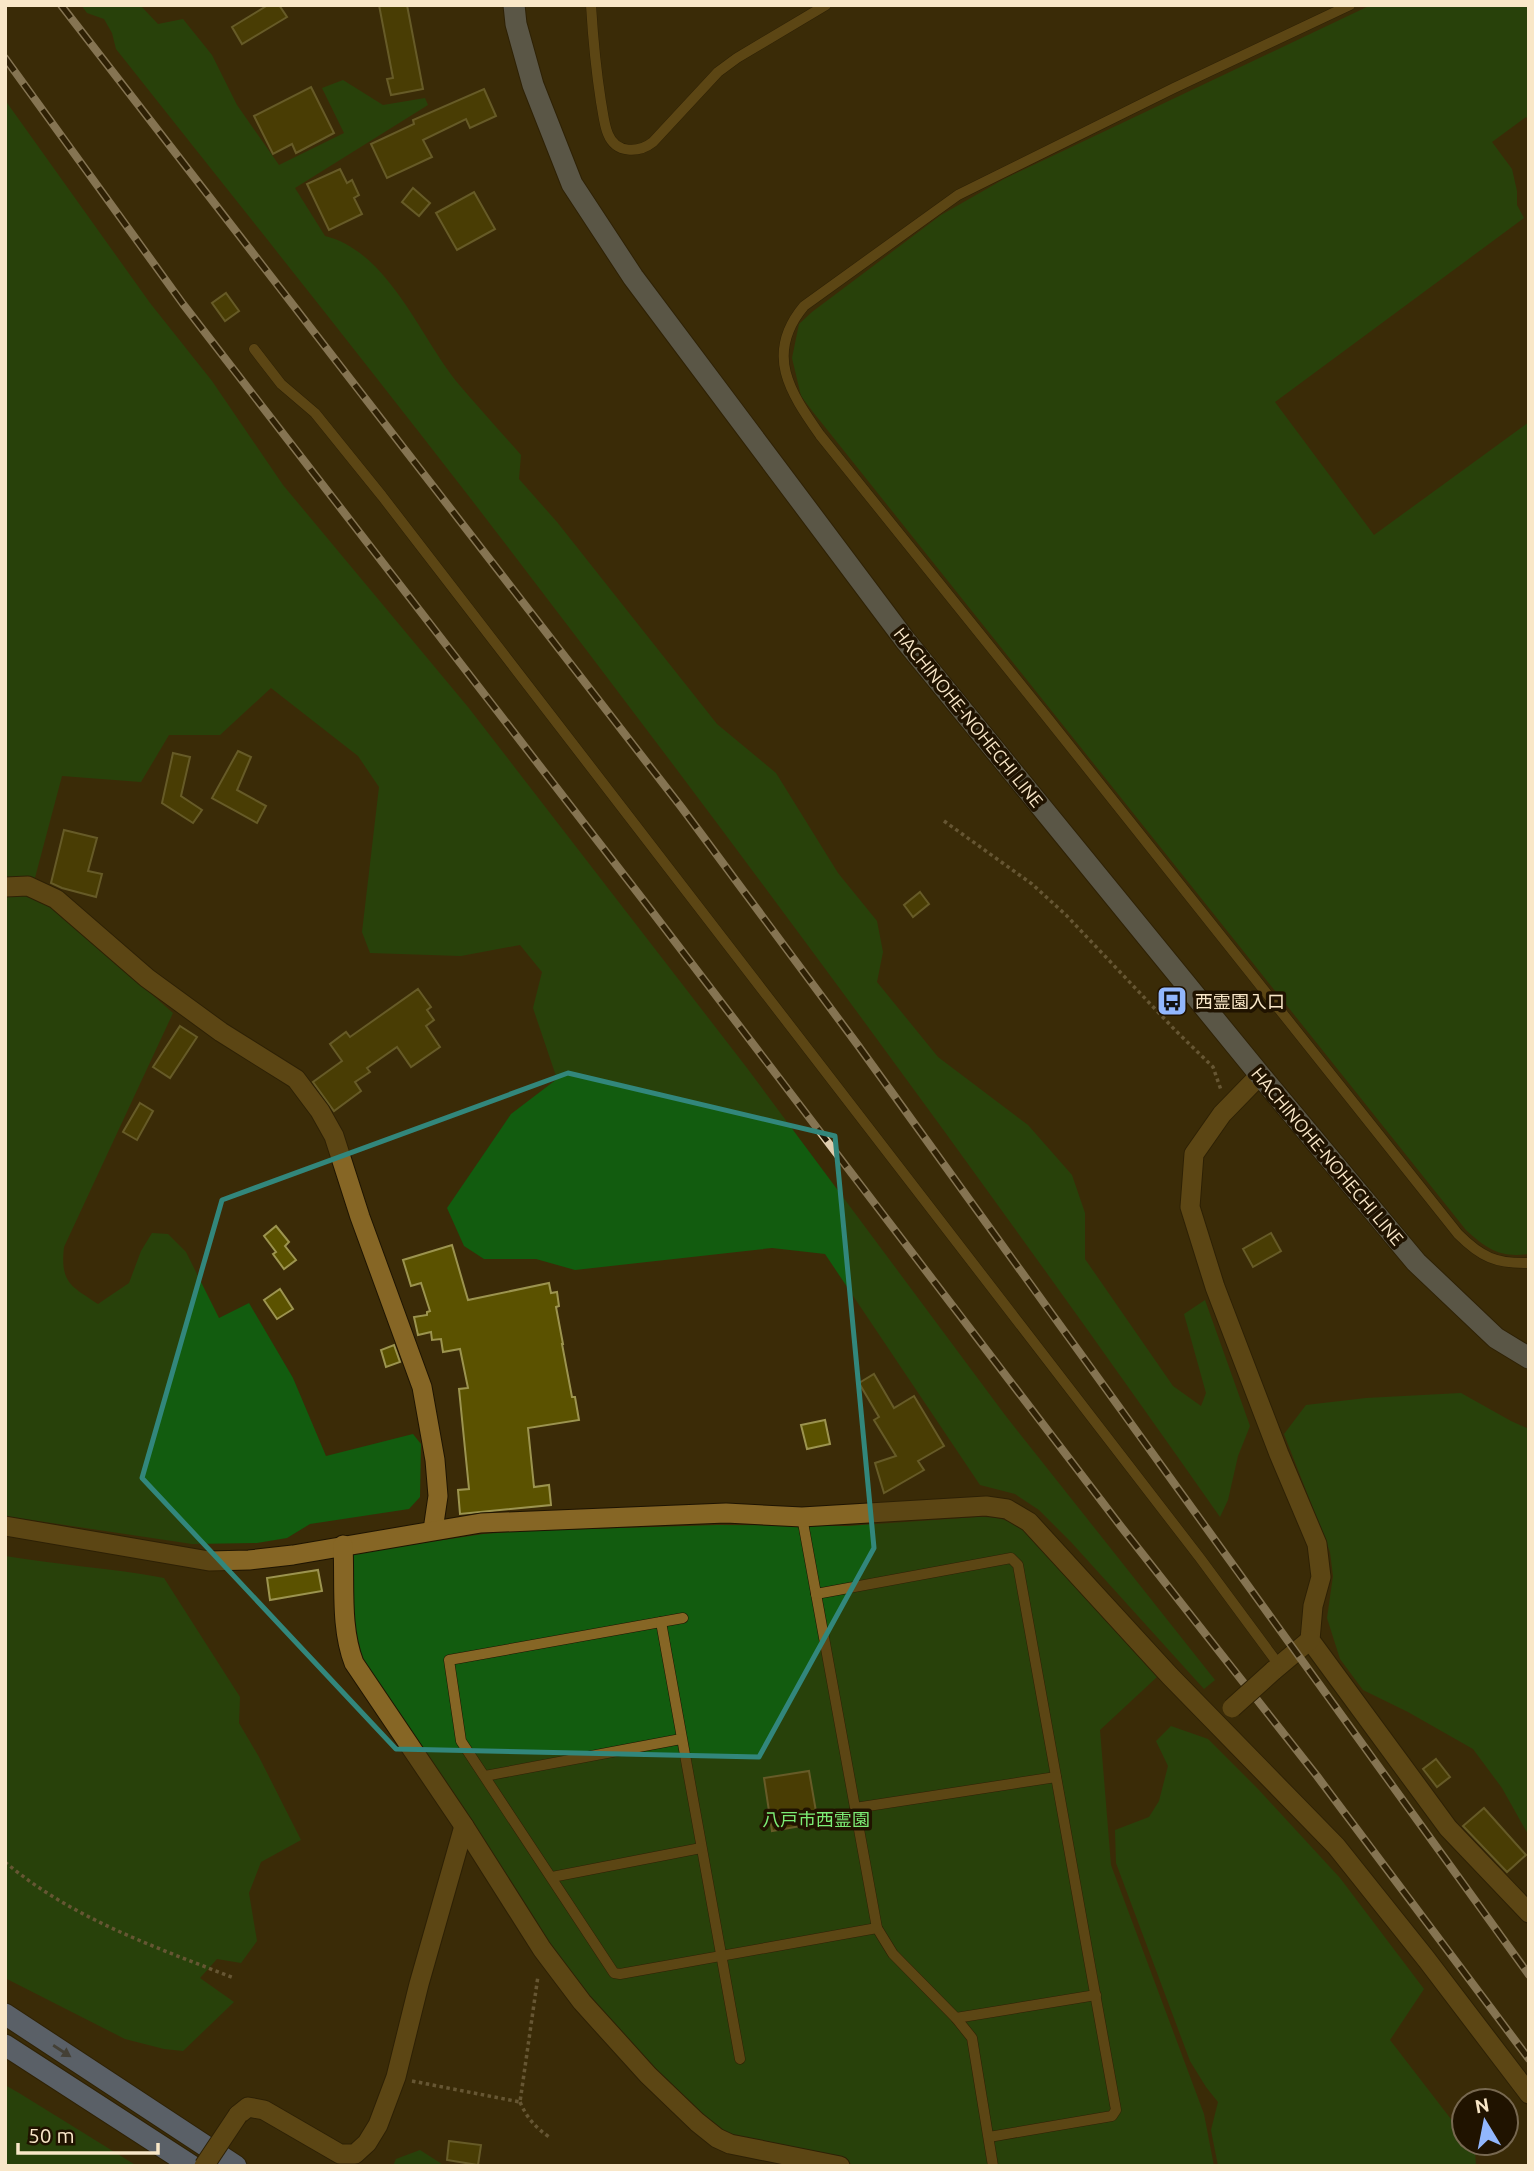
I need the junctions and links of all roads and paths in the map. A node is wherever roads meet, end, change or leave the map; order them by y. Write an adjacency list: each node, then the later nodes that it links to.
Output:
1 (514, 5): 8 (main road, HACHINOHE-NOHECHI LINE)
2 (591, 5): 3 (lane)
3 (825, 5)
4 (1350, 5): 10 (lane)
5 (254, 349): 20 (lane)
6 (944, 821): 9 (path)
7 (5, 887): 14 (street)
8 (1260, 1075): 9 (street); 11 (main road, HACHINOHE-NOHECHI LINE)
9 (1227, 1108): 19 (street)
10 (1529, 1263)
11 (1529, 1358)
12 (802, 1517): 14 (street); 16 (lane); 21 (street)
13 (5, 1526): 15 (street)
14 (433, 1530): 15 (street)
15 (343, 1545): 26 (street)
16 (816, 1594): 24 (lane); 25 (lane)
17 (683, 1618): 18 (lane)
18 (661, 1622): 22 (lane); 23 (lane)
19 (1310, 1640): 20 (street); 30 (street)
20 (1276, 1668): 21 (street, bridge)
21 (1216, 1723): 41 (street)
22 (681, 1739): 23 (lane); 27 (lane)
23 (485, 1776): 29 (lane)
24 (1056, 1777): 25 (lane); 35 (lane)
25 (855, 1808): 31 (lane)
26 (464, 1826): 32 (street); 40 (street)
27 (701, 1848): 29 (lane); 33 (lane)
28 (5, 1862): 34 (path)
29 (552, 1877): 33 (lane)
30 (1529, 1913)
31 (877, 1928): 33 (lane); 37 (lane)
32 (542, 1948): 42 (path); 48 (street)
33 (721, 1956): 39 (lane)
34 (234, 1978)
35 (1096, 1995): 37 (lane); 44 (lane)
36 (5, 2014): 47 (highway, one-way to 47)
37 (956, 2018): 44 (lane)
38 (5, 2045): 45 (highway)
39 (740, 2059)
40 (396, 2077): 42 (path); 46 (street, bridge)
41 (1529, 2094)
42 (520, 2102): 43 (path)
43 (549, 2137)
44 (989, 2137): 49 (lane)
45 (192, 2166)
46 (204, 2166)
47 (236, 2166)
48 (841, 2166)
49 (993, 2166)

